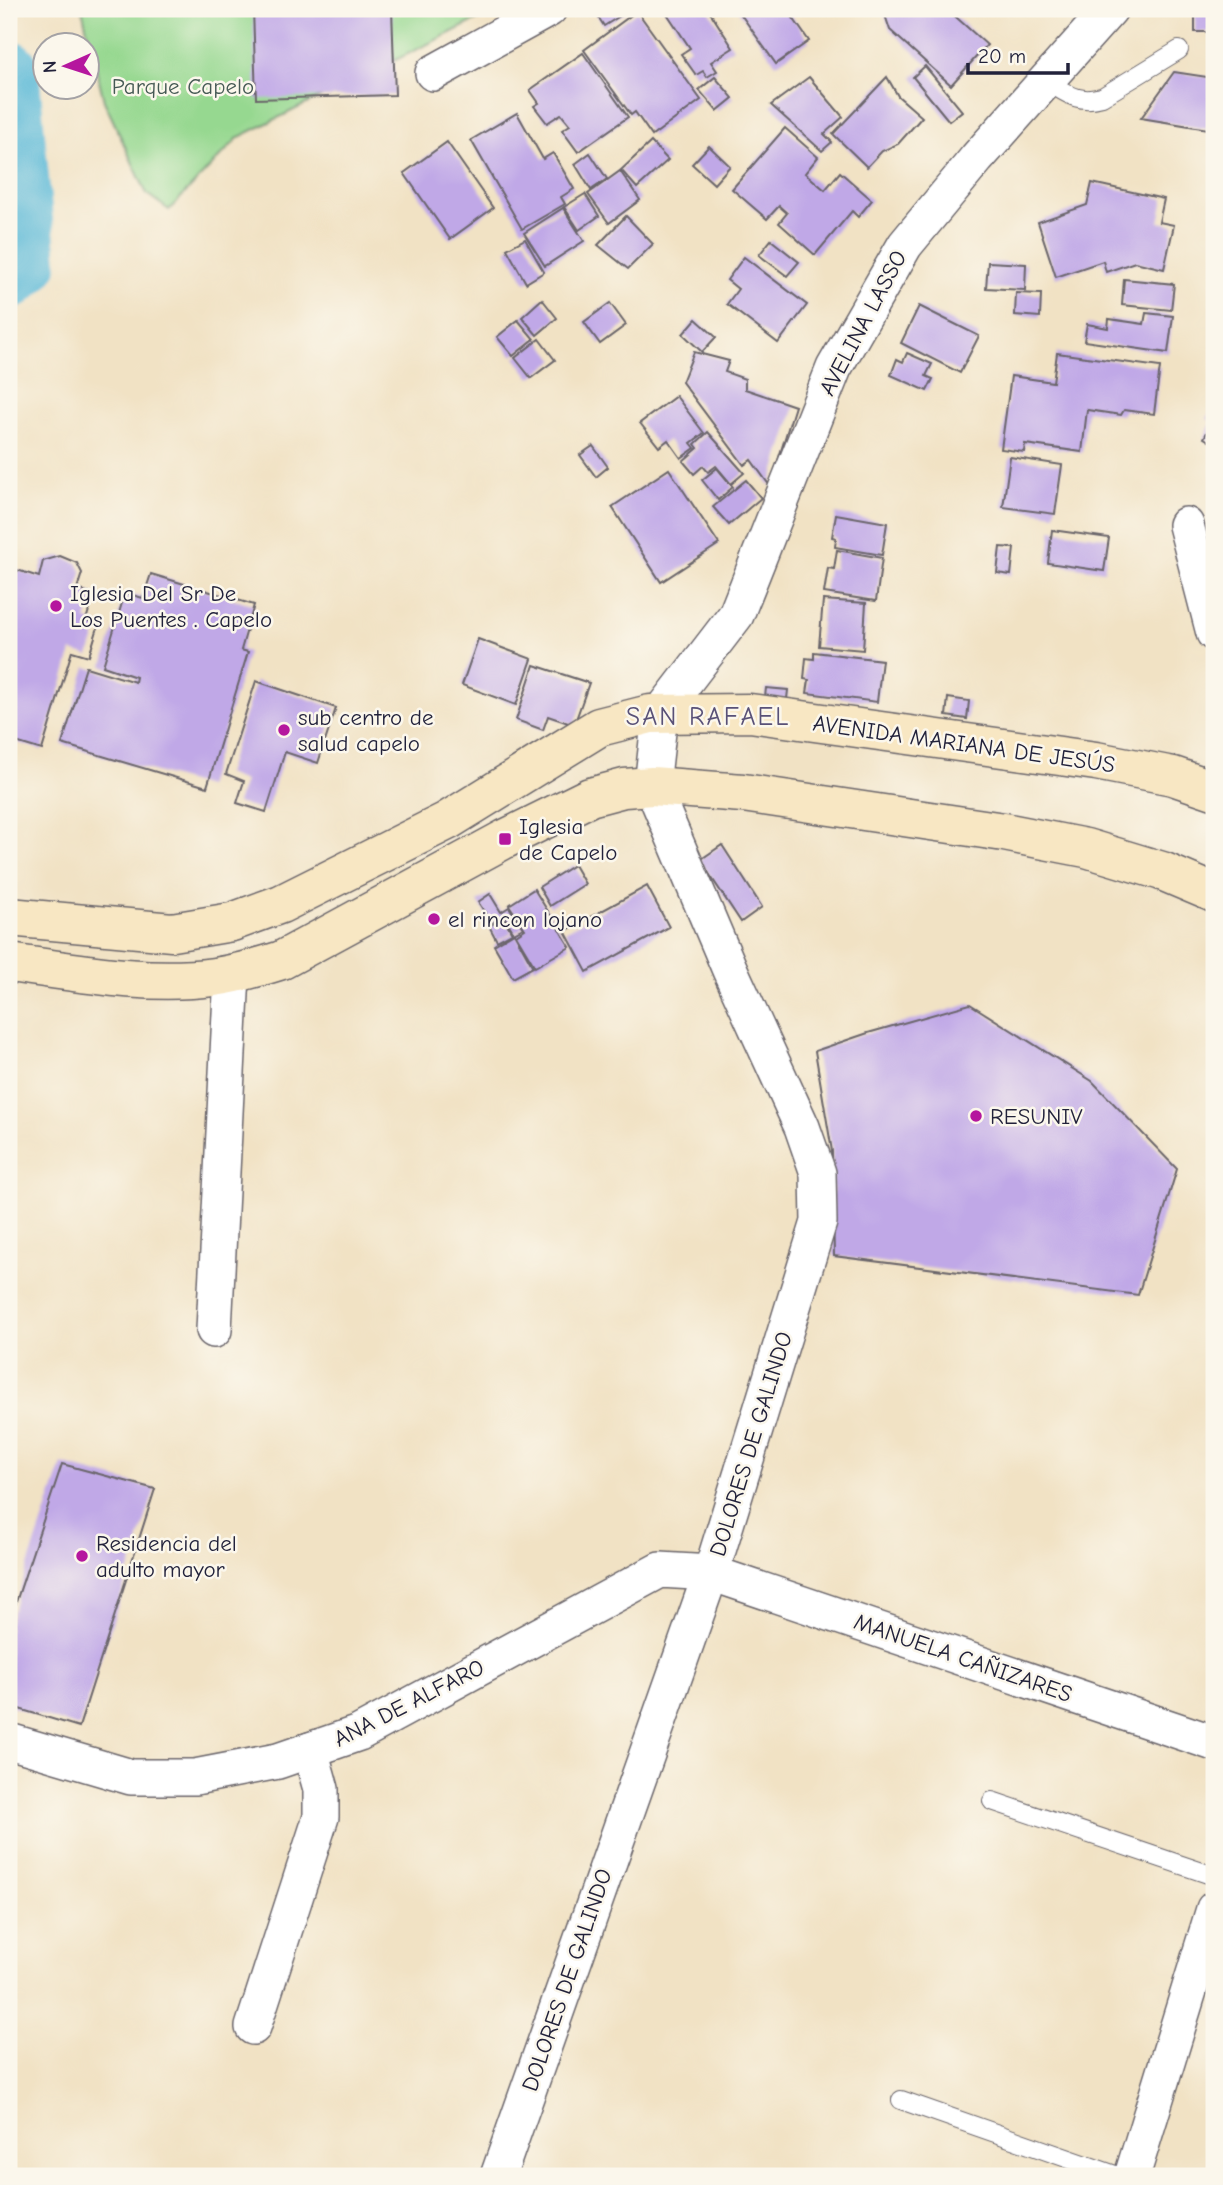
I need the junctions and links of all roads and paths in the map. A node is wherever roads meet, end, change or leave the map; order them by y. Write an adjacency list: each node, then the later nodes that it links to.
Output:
1 (549, 9): 4 (street)
2 (1110, 9): 5 (street, AVELINA LASSO)
3 (1179, 50): 5 (lane)
4 (433, 73)
5 (1046, 81): 8 (street, AVELINA LASSO)
6 (1186, 525): 7 (street)
7 (1214, 633)
8 (660, 714): 9 (street, DOLORES DE GALINDO); 10 (street, AVENIDA MARIANA DE JESÚS); 12 (street, AVENIDA MARIANA DE JESÚS)
9 (652, 786): 11 (street); 14 (street); 16 (street, DOLORES DE GALINDO)
10 (1214, 790)
11 (1214, 893)
12 (9, 917)
13 (9, 963): 14 (street)
14 (232, 974): 15 (street)
15 (214, 1330)
16 (711, 1573): 18 (street, MANUELA CAÑIZARES); 19 (street, ANA DE ALFARO); 25 (street, DOLORES DE GALINDO)
17 (9, 1741): 19 (street, ANA DE ALFARO)
18 (1214, 1743)
19 (310, 1750): 23 (street)
20 (992, 1801): 21 (lane)
21 (1214, 1875)
22 (1214, 1909): 27 (street)
23 (253, 2027)
24 (901, 2100): 26 (lane)
25 (498, 2176)
26 (1118, 2176)
27 (1132, 2176)

